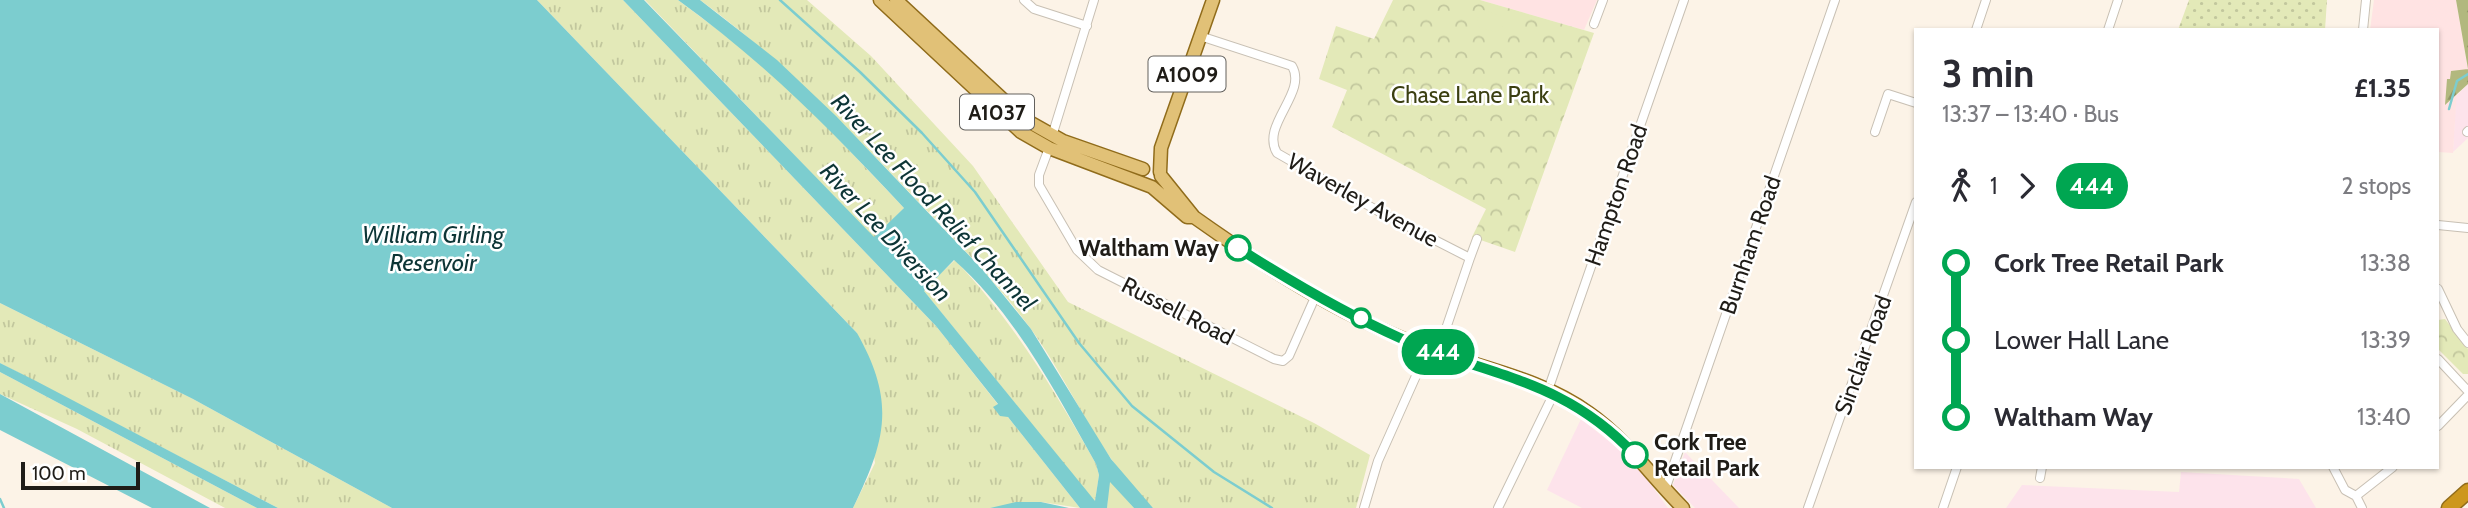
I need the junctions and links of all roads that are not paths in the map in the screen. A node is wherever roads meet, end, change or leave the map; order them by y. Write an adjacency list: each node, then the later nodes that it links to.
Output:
1 (1024, 0): 12 (street)
2 (1094, 0): 12 (street)
3 (1213, 0): 16 (main road, A1009)
4 (1603, 0): 11 (street)
5 (1684, 0): 35 (street, Hampton Road)
6 (1835, 0): 42 (street, Burnham Road)
7 (1986, 0): 13 (street)
8 (2118, 0): 14 (street)
9 (2366, 0): 15 (street)
10 (887, 1): 19 (main road, A1037)
11 (1594, 24)
12 (1087, 26): 19 (street)
13 (1977, 28)
14 (2109, 28)
15 (2363, 28)
16 (1200, 36): 20 (main road, A1009); 28 (street, Waverley Avenue)
17 (1914, 102): 18 (street)
18 (1875, 132)
19 (1050, 142): 22 (main road, A1037); 30 (street, Russell Road)
20 (1161, 148): 21 (main road, A1009); 22 (main road, A1009)
21 (1161, 174): 22 (main road); 22 (main road); 24 (main road)
22 (1145, 176): 24 (main road)
23 (1914, 208): 48 (street, Sinclair Road)
24 (1194, 217): 30 (main road)
25 (2439, 225): 26 (street)
26 (2468, 228)
27 (1477, 239): 28 (street)
28 (1470, 258): 32 (street)
29 (2439, 291): 31 (street)
30 (1315, 295): 32 (main road)
31 (2468, 342)
32 (1433, 351): 35 (main road); 45 (street)
33 (2439, 360): 34 (street)
34 (2467, 391): 36 (street)
35 (1551, 392): 42 (main road); 46 (street, Hampton Road)
36 (2439, 425)
37 (1956, 469): 49 (street)
38 (2042, 469): 41 (street)
39 (2334, 469): 44 (street)
40 (2390, 469): 44 (street)
41 (2040, 478)
42 (1665, 490): 47 (main road)
43 (2468, 491): 51 (highway)
44 (2356, 496): 50 (street)
45 (1364, 508)
46 (1498, 508)
47 (1682, 508)
48 (1808, 508)
49 (1943, 508)
50 (2362, 508)
51 (2449, 508)

